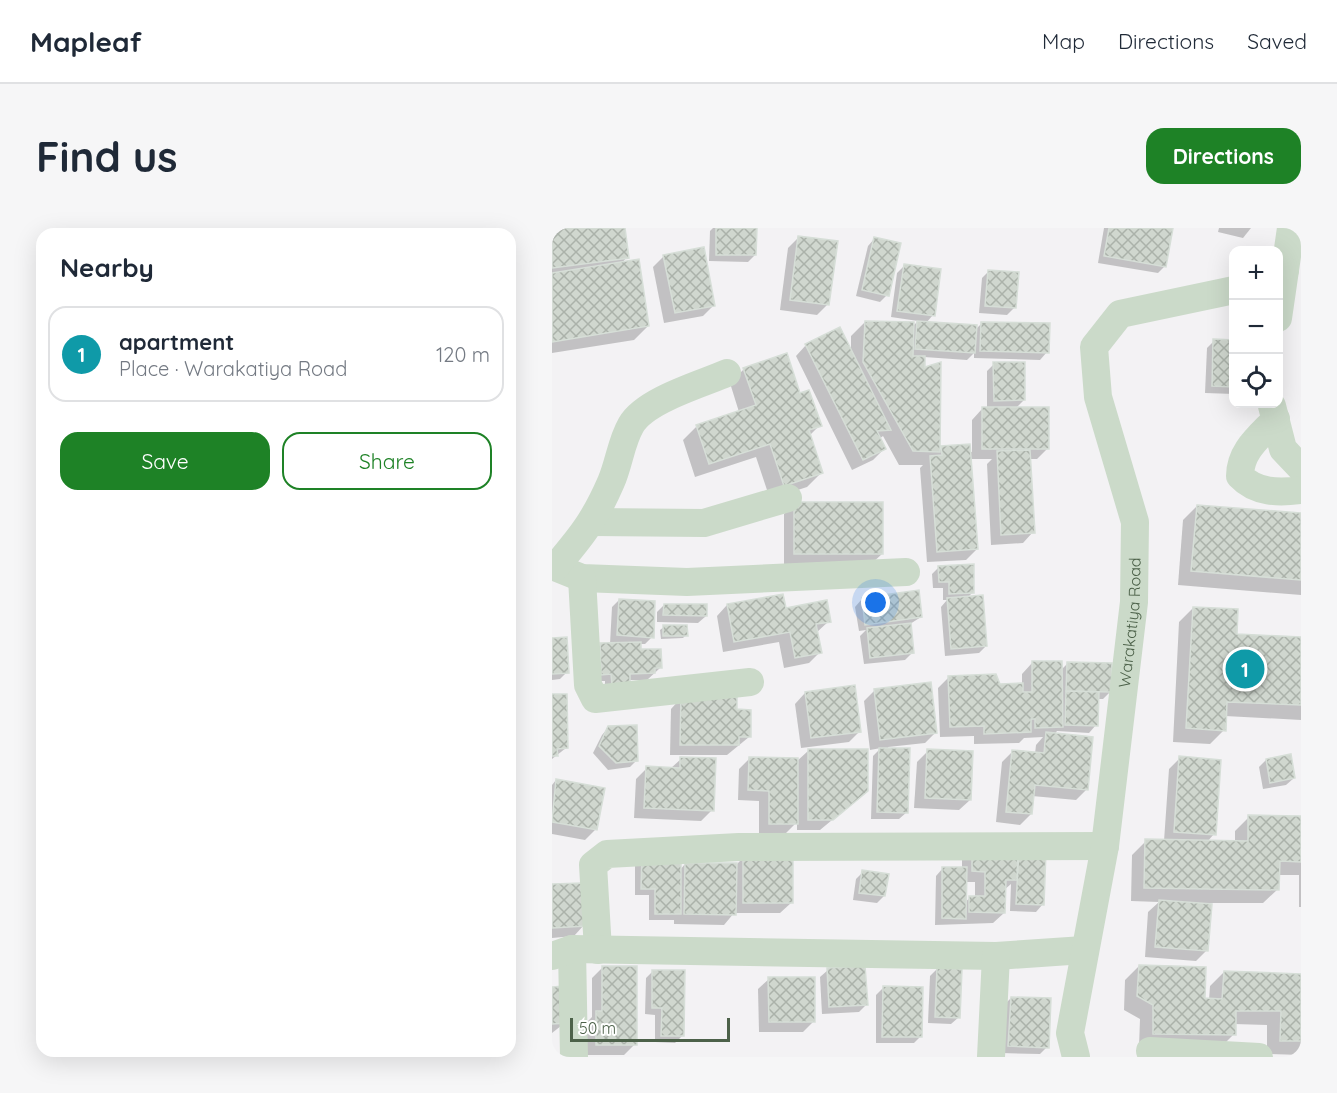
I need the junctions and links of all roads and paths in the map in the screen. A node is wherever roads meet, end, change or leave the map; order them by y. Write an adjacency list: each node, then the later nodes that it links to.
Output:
1 (1291, 228): 2 (street)
2 (1283, 266)
3 (1229, 291): 14 (street, Warakatiya Road)
4 (728, 373): 9 (street)
5 (1274, 411): 6 (street); 7 (street)
6 (1301, 468)
7 (1301, 490)
8 (788, 498): 9 (street)
9 (593, 522): 10 (street)
10 (554, 566): 12 (street)
11 (906, 572): 12 (street)
12 (582, 578): 13 (street)
13 (750, 682)
14 (1105, 846): 15 (street, Warakatiya Road); 16 (street)
15 (1084, 950): 17 (street); 21 (street, Warakatiya Road)
16 (574, 952): 17 (street); 19 (street)
17 (996, 956): 20 (street)
18 (1150, 1051): 22 (street)
19 (574, 1057)
20 (991, 1057)
21 (1076, 1057)
22 (1259, 1057)

